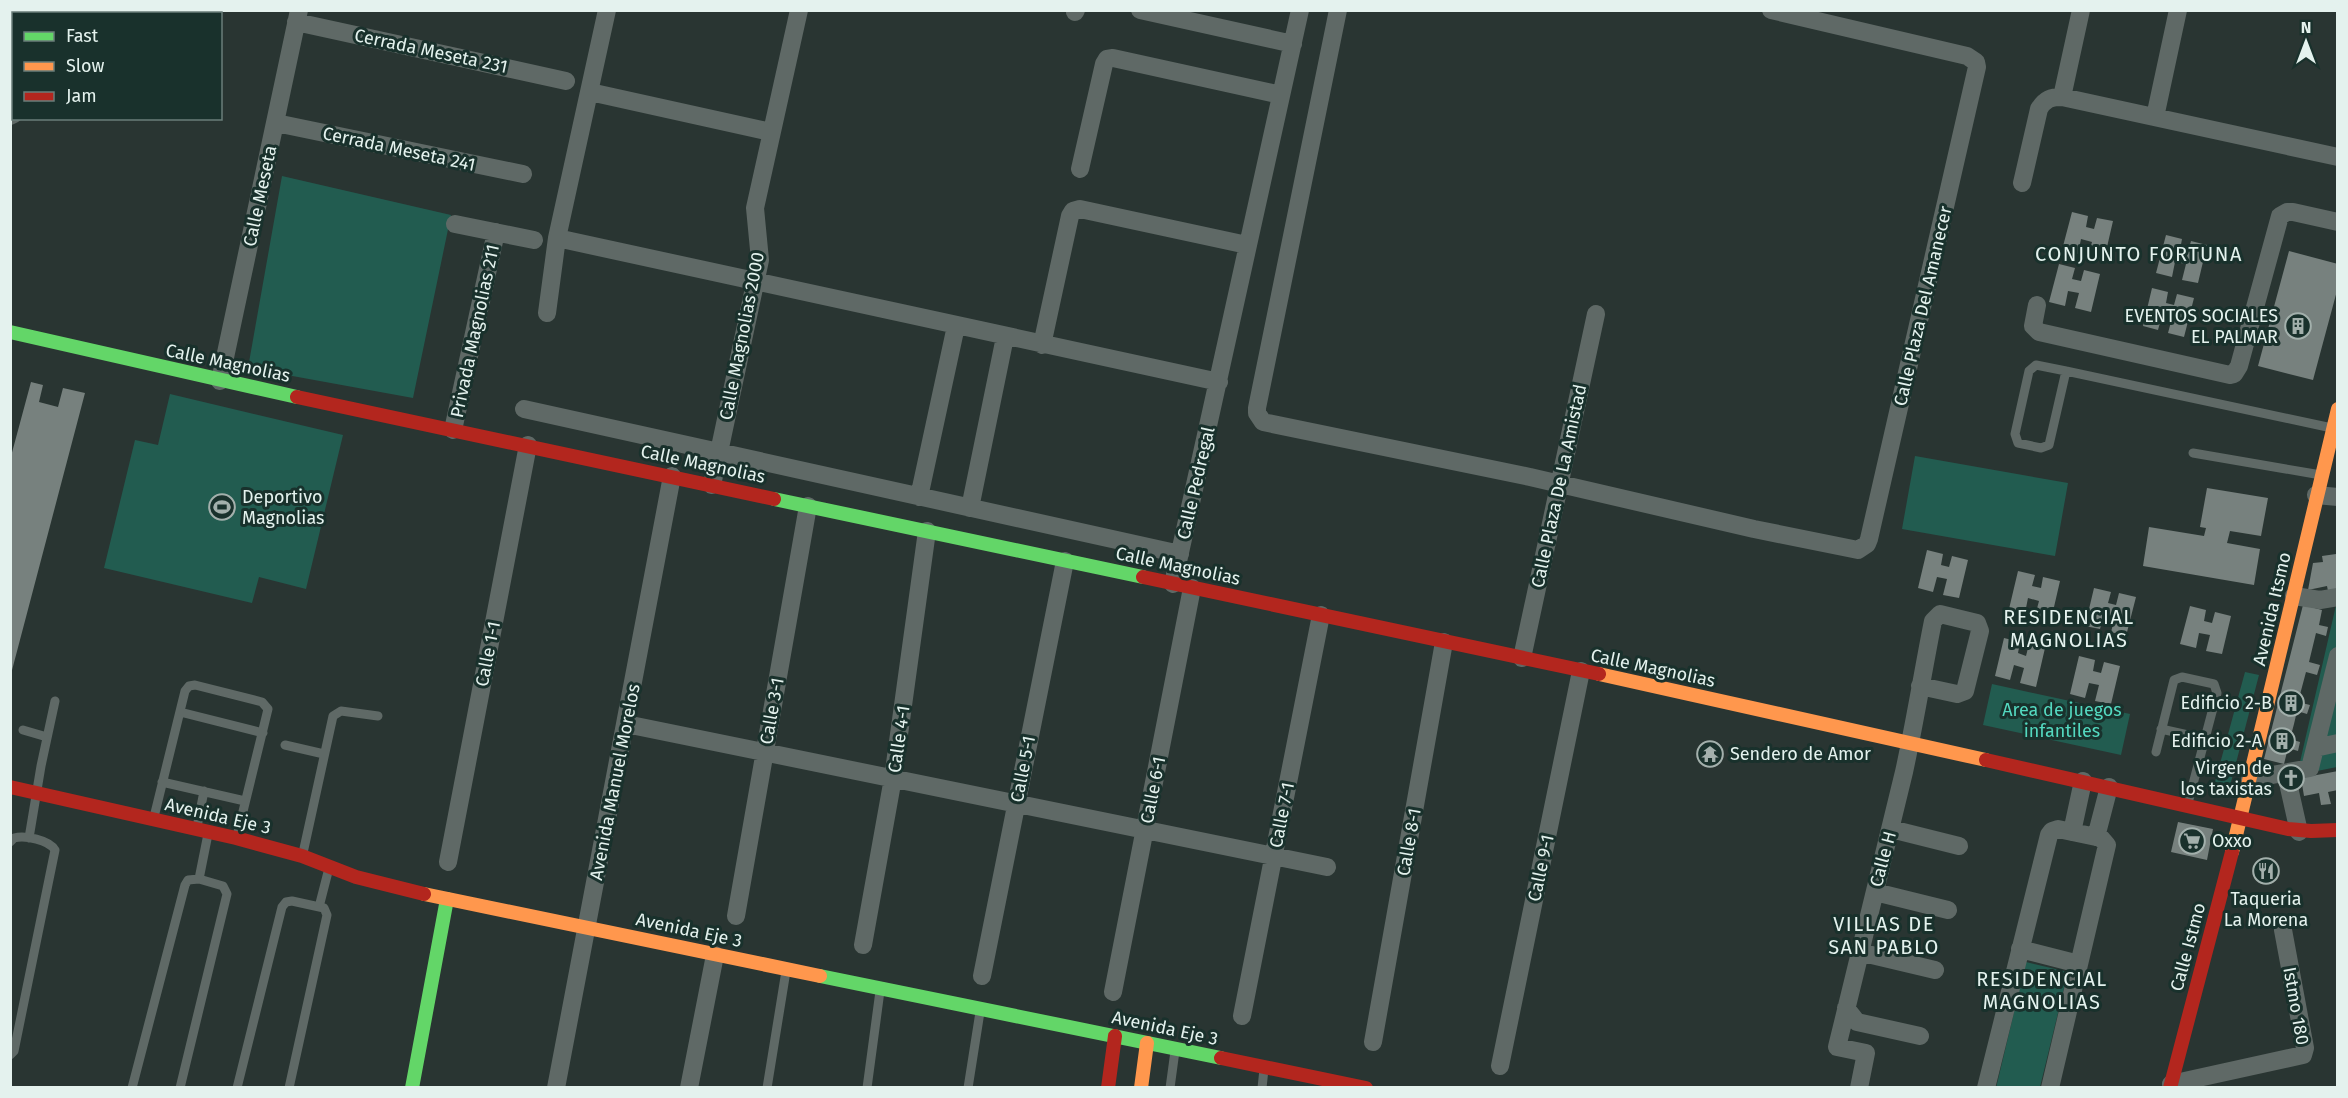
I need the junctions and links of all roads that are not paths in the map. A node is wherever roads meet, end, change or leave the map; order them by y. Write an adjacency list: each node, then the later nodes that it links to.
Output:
1 (607, 10): 12 (street)
2 (799, 10): 17 (street, Calle Magnolias 2000)
3 (1140, 10): 10 (street)
4 (1300, 10): 10 (street)
5 (1338, 10): 48 (street)
6 (1771, 10): 48 (street, Calle Plaza Del Amanecer)
7 (2081, 10): 14 (street)
8 (2178, 10): 15 (street)
9 (298, 16): 11 (street, Cerrada Meseta 231); 16 (street, Calle Meseta)
10 (1293, 44): 13 (street)
11 (567, 81)
12 (590, 92): 17 (street); 25 (street)
13 (1281, 95): 19 (street); 27 (street, Calle Pedregal)
14 (2062, 97): 15 (street); 21 (street)
15 (2155, 117): 18 (street)
16 (276, 123): 20 (street, Cerrada Meseta 241); 37 (street, Calle Meseta)
17 (771, 132): 28 (street, Calle Magnolias 2000)
18 (2337, 157)
19 (1080, 169)
20 (523, 174)
21 (2022, 183)
22 (2337, 222): 29 (street)
23 (455, 224): 24 (street)
24 (496, 232): 26 (street); 42 (street, Privada Magnolias 211)
25 (557, 238): 28 (street); 30 (street)
26 (534, 240)
27 (1247, 245): 35 (street); 38 (street, Calle Pedregal)
28 (755, 282): 32 (street); 44 (street, Calle Magnolias 2000)
29 (2037, 305)
30 (548, 313)
31 (1596, 314): 48 (street, Calle Plaza De La Amistad)
32 (956, 326): 34 (street); 51 (street)
33 (10, 332): 37 (main road, Calle Magnolias)
34 (1005, 337): 35 (street); 54 (street)
35 (1042, 345): 38 (street)
36 (2066, 371): 36 (lane); 41 (lane)
37 (220, 381): 42 (main road, Calle Magnolias)
38 (1219, 382): 56 (street, Calle Pedregal)
39 (524, 409): 44 (street)
40 (2337, 409): 41 (main road, Avenida Itsmo)
41 (2332, 428): 46 (main road, Avenida Itsmo)
42 (453, 430): 43 (main road, Calle Magnolias)
43 (528, 445): 47 (main road, Calle Magnolias); 112 (street, Calle 1-1)
44 (719, 453): 49 (street, Calle Magnolias 2000); 51 (street)
45 (2193, 453): 46 (lane)
46 (2321, 475): 50 (main road, Avenida Itsmo)
47 (672, 476): 49 (main road, Calle Magnolias); 72 (street, Avenida Manuel Morelos)
48 (1559, 484): 65 (street, Calle Plaza De La Amistad)
49 (712, 485): 53 (main road, Calle Magnolias)
50 (2316, 495): 52 (street); 60 (main road, Avenida Itsmo)
51 (919, 496): 54 (street)
52 (2337, 497)
53 (808, 506): 55 (main road, Calle Magnolias); 82 (street, Calle 3-1)
54 (970, 508): 56 (street)
55 (927, 531): 57 (main road, Calle Magnolias); 86 (street, Calle 4-1)
56 (1180, 554): 58 (street, Calle Pedregal)
57 (1065, 561): 58 (main road, Calle Magnolias); 95 (street, Calle 5-1)
58 (1173, 584): 59 (main road, Calle Magnolias)
59 (1192, 588): 62 (main road, Calle Magnolias); 102 (street, Calle 6-1)
60 (2294, 596): 61 (street); 87 (main road, Avenida Itsmo)
61 (2337, 597)
62 (1321, 615): 63 (main road, Calle Magnolias); 111 (street, Calle 7-1)
63 (1444, 642): 65 (main road, Calle Magnolias); 138 (street, Calle 8-1)
64 (2337, 656): 68 (street)
65 (1522, 658): 66 (main road, Calle Magnolias)
66 (1581, 671): 79 (main road, Calle Magnolias); 142 (street, Calle 9-1)
67 (1920, 686): 67 (street, Calle H); 79 (street, Calle H)
68 (2332, 696): 81 (street)
69 (55, 701): 76 (lane)
70 (180, 712): 75 (lane); 75 (lane); 89 (lane)
71 (378, 716): 84 (lane)
72 (626, 724): 82 (street); 121 (street, Avenida Manuel Morelos)
73 (2161, 729): 77 (lane); 77 (lane); 83 (lane)
74 (23, 730): 76 (lane)
75 (263, 733): 94 (lane)
76 (47, 737): 93 (lane)
77 (2206, 739): 96 (lane)
78 (2337, 743): 81 (street)
79 (1911, 744): 88 (main road, Calle Magnolias); 99 (street, Calle H)
80 (285, 745): 84 (lane)
81 (2315, 748): 85 (street)
82 (765, 751): 86 (street); 120 (street, Calle 3-1)
83 (2156, 752)
84 (324, 754): 110 (lane)
85 (2286, 774): 87 (street); 104 (street)
86 (893, 778): 95 (street); 123 (street, Calle 4-1)
87 (2250, 779): 97 (main road, Avenida Itsmo)
88 (2083, 781): 91 (main road, Calle Magnolias); 103 (street)
89 (162, 782): 92 (lane); 98 (lane)
90 (10, 787): 93 (main road, Avenida Eje 3)
91 (2109, 787): 96 (main road, Calle Magnolias); 105 (street)
92 (204, 791): 94 (lane); 100 (lane)
93 (37, 792): 98 (main road, Avenida Eje 3); 106 (lane)
94 (245, 801): 107 (lane)
95 (1017, 804): 102 (street); 130 (street, Calle 5-1)
96 (2188, 805): 97 (main road, Calle Magnolias)
97 (2241, 817): 104 (main road, Calle Magnolias); 145 (main road, Calle Istmo)
98 (153, 819): 100 (main road, Avenida Eje 3)
99 (1891, 829): 109 (street); 116 (street, Calle H)
100 (203, 830): 107 (main road, Avenida Eje 3); 115 (lane)
101 (2337, 830): 104 (main road, Calle Magnolias)
102 (1145, 832): 111 (street); 132 (street, Calle 6-1)
103 (2072, 832): 105 (street); 124 (street)
104 (2299, 832)
105 (2096, 837): 127 (street)
106 (29, 838): 108 (lane); 141 (lane)
107 (236, 838): 110 (main road, Avenida Eje 3)
108 (10, 843)
109 (1959, 846)
110 (302, 856): 113 (main road, Avenida Eje 3)
111 (1275, 856): 114 (street); 135 (street, Calle 7-1)
112 (448, 862)
113 (330, 866): 117 (main road, Avenida Eje 3); 118 (lane)
114 (1327, 867)
115 (199, 879): 147 (lane); 148 (lane)
116 (1875, 892): 119 (street); 125 (street, Calle H)
117 (447, 899): 121 (main road, Avenida Eje 3); 151 (main road)
118 (319, 907): 149 (lane); 150 (lane)
119 (1948, 910)
120 (736, 916)
121 (586, 927): 126 (main road, Avenida Eje 3); 152 (street, Avenida Manuel Morelos)
122 (2283, 930): 145 (street, Istmo 180)
123 (863, 945)
124 (2020, 950): 127 (street); 161 (street)
125 (1859, 952): 129 (street); 133 (street, Calle H)
126 (715, 955): 128 (main road, Avenida Eje 3); 153 (street)
127 (2079, 964): 162 (street)
128 (786, 968): 131 (main road, Avenida Eje 3); 154 (lane)
129 (1935, 970)
130 (982, 976)
131 (881, 989): 134 (main road, Avenida Eje 3); 155 (lane)
132 (1113, 992)
133 (1846, 1008): 137 (street); 146 (street, Calle H)
134 (981, 1009): 136 (main road, Avenida Eje 3); 156 (lane)
135 (1242, 1016)
136 (1115, 1036): 139 (main road, Avenida Eje 3); 157 (main road)
137 (1920, 1036)
138 (1373, 1042)
139 (1147, 1043): 140 (main road, Avenida Eje 3); 158 (main road)
140 (1175, 1049): 143 (main road, Avenida Eje 3); 159 (lane)
141 (10, 1055)
142 (1500, 1066)
143 (1264, 1067): 144 (main road, Avenida Eje 3); 160 (lane)
144 (1356, 1086)
145 (2171, 1086)
146 (1862, 1087)
147 (132, 1088)
148 (180, 1088)
149 (237, 1088)
150 (289, 1088)
151 (412, 1088)
152 (556, 1088)
153 (689, 1088)
154 (767, 1088)
155 (867, 1088)
156 (968, 1088)
157 (1108, 1088)
158 (1141, 1088)
159 (1170, 1088)
160 (1262, 1088)
161 (1986, 1088)
162 (2050, 1088)

